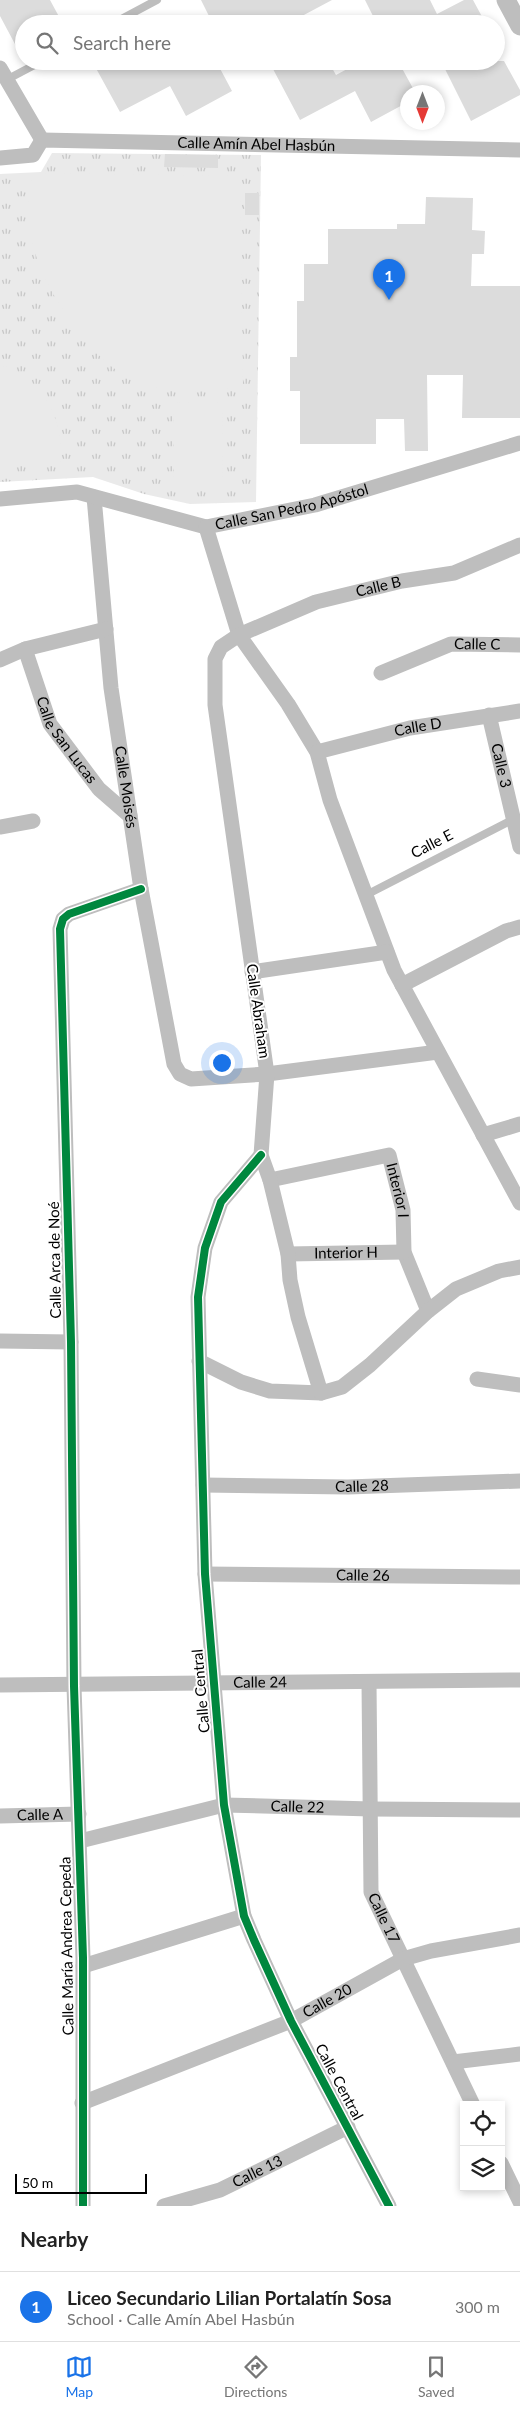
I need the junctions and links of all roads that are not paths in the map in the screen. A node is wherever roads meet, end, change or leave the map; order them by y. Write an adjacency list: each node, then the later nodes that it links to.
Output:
1 (156, 0): 3 (lane)
2 (506, 0): 4 (street)
3 (128, 15)
4 (520, 26)
5 (15, 70): 6 (lane)
6 (3, 74): 7 (street)
7 (42, 140): 8 (street, Calle Amín Abel Hasbún); 9 (street)
8 (520, 150)
9 (0, 158)
10 (520, 443): 13 (street, Calle San Pedro Apóstol)
11 (94, 497): 12 (street, Calle San Pedro Apóstol); 13 (street, Calle San Pedro Apóstol); 15 (street, Calle Moisés)
12 (0, 499)
13 (206, 527): 16 (street)
14 (520, 546): 16 (street, Calle B)
15 (106, 629): 18 (street); 24 (street, Calle Moisés)
16 (239, 635): 23 (street); 33 (street, Calle Abraham)
17 (520, 645): 20 (street, Calle C)
18 (25, 649): 19 (street); 24 (street, Calle San Lucas)
19 (0, 660)
20 (381, 673)
21 (520, 711): 22 (street, Calle D)
22 (489, 715): 23 (street, Calle D); 26 (street, Calle 3)
23 (317, 752): 30 (street)
24 (130, 816): 29 (street, Calle Moisés)
25 (33, 821): 27 (street)
26 (516, 826): 28 (street, Calle 3); 30 (lane, Calle E)
27 (0, 827)
28 (520, 847)
29 (141, 888): 36 (street, Calle Moisés); 47 (street, Calle Arca de Noé)
30 (366, 895): 32 (street)
31 (520, 927): 34 (street)
32 (387, 952): 33 (street); 34 (street)
33 (252, 972): 36 (street, Calle Abraham)
34 (402, 985): 35 (street)
35 (438, 1052): 36 (street); 38 (street)
36 (267, 1074): 39 (street, Calle Abraham)
37 (520, 1124): 38 (street)
38 (483, 1135): 41 (street)
39 (261, 1155): 40 (street, Calle Abraham); 48 (street, Calle Central)
40 (270, 1180): 42 (street, Interior I); 43 (street, Calle Abraham)
41 (520, 1203)
42 (404, 1252): 43 (street, Interior H); 45 (street, Interior I)
43 (288, 1254): 51 (street, Calle Abraham)
44 (520, 1266): 45 (street)
45 (428, 1311): 51 (street)
46 (0, 1341): 47 (street)
47 (70, 1342): 60 (street, Calle Arca de Noé)
48 (199, 1362): 51 (street); 53 (street, Calle Central)
49 (477, 1379): 50 (street)
50 (520, 1385)
51 (321, 1393)
52 (520, 1481): 53 (street, Calle 28)
53 (203, 1485): 54 (street, Calle Central)
54 (205, 1574): 55 (street, Calle 26); 58 (street, Calle Central)
55 (520, 1577)
56 (520, 1680): 57 (street, Calle 24)
57 (369, 1682): 58 (street, Calle 24); 62 (street, Calle 17)
58 (213, 1684): 60 (street, Calle 24); 61 (street, Calle Central)
59 (0, 1685): 60 (street, Calle 24)
60 (74, 1686): 64 (street, Calle María Andrea Cepeda)
61 (224, 1805): 62 (street, Calle 22); 66 (street, Calle 22); 67 (street, Calle Central)
62 (371, 1809): 63 (street, Calle 22); 69 (street, Calle 17)
63 (520, 1810)
64 (80, 1814): 65 (street, Calle A); 66 (street, Calle María Andrea Cepeda)
65 (0, 1816)
66 (80, 1841): 70 (street, Calle María Andrea Cepeda)
67 (244, 1916): 70 (street); 71 (street, Calle Central)
68 (520, 1935): 69 (street, Calle 20)
69 (403, 1959): 71 (street, Calle 20); 73 (street, Calle 17)
70 (82, 1966): 75 (street, Calle María Andrea Cepeda)
71 (291, 2020): 75 (street, Calle 20); 76 (street, Calle Central)
72 (520, 2054): 73 (street)
73 (453, 2062): 74 (street, Calle 17)
74 (471, 2101)
75 (82, 2103): 79 (street, Calle María Andrea Cepeda)
76 (348, 2127): 80 (street, Calle 13); 81 (street, Calle Central)
77 (505, 2172): 78 (street)
78 (519, 2204)
79 (83, 2206)
80 (164, 2206)
81 (389, 2206)

